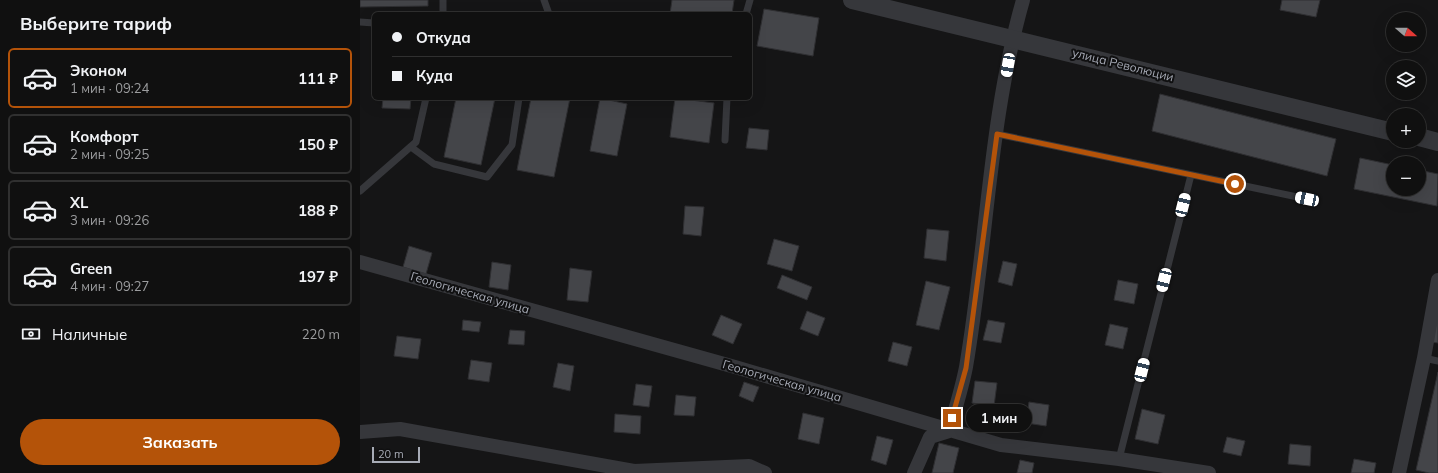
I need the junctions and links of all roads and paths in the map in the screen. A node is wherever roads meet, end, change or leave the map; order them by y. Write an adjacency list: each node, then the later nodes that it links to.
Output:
1 (443, 0): 6 (lane)
2 (544, 0): 7 (lane)
3 (750, 0): 8 (lane)
4 (852, 0): 11 (street, улица Революции)
5 (1023, 0): 11 (street)
6 (443, 12)
7 (548, 12)
8 (747, 12)
9 (360, 22): 10 (lane)
10 (372, 23)
11 (1012, 38): 15 (street, улица Революции); 16 (street)
12 (426, 100): 20 (lane)
13 (519, 100): 20 (lane)
14 (727, 100): 18 (lane)
15 (1386, 130)
16 (997, 134): 21 (lane); 28 (street)
17 (1426, 139): 19 (street)
18 (725, 140)
19 (1438, 142)
20 (411, 147): 22 (lane)
21 (1191, 175): 23 (lane); 30 (lane)
22 (360, 191)
23 (1307, 199)
24 (360, 262): 28 (street, Геологическая улица)
25 (1438, 280): 26 (street)
26 (1424, 358): 27 (lane); 34 (street)
27 (1438, 361)
28 (949, 431): 30 (street, Геологическая улица); 32 (street)
29 (360, 432): 31 (street)
30 (1119, 459): 33 (street, Геологическая улица)
31 (766, 473)
32 (914, 473)
33 (1208, 473)
34 (1399, 473)

